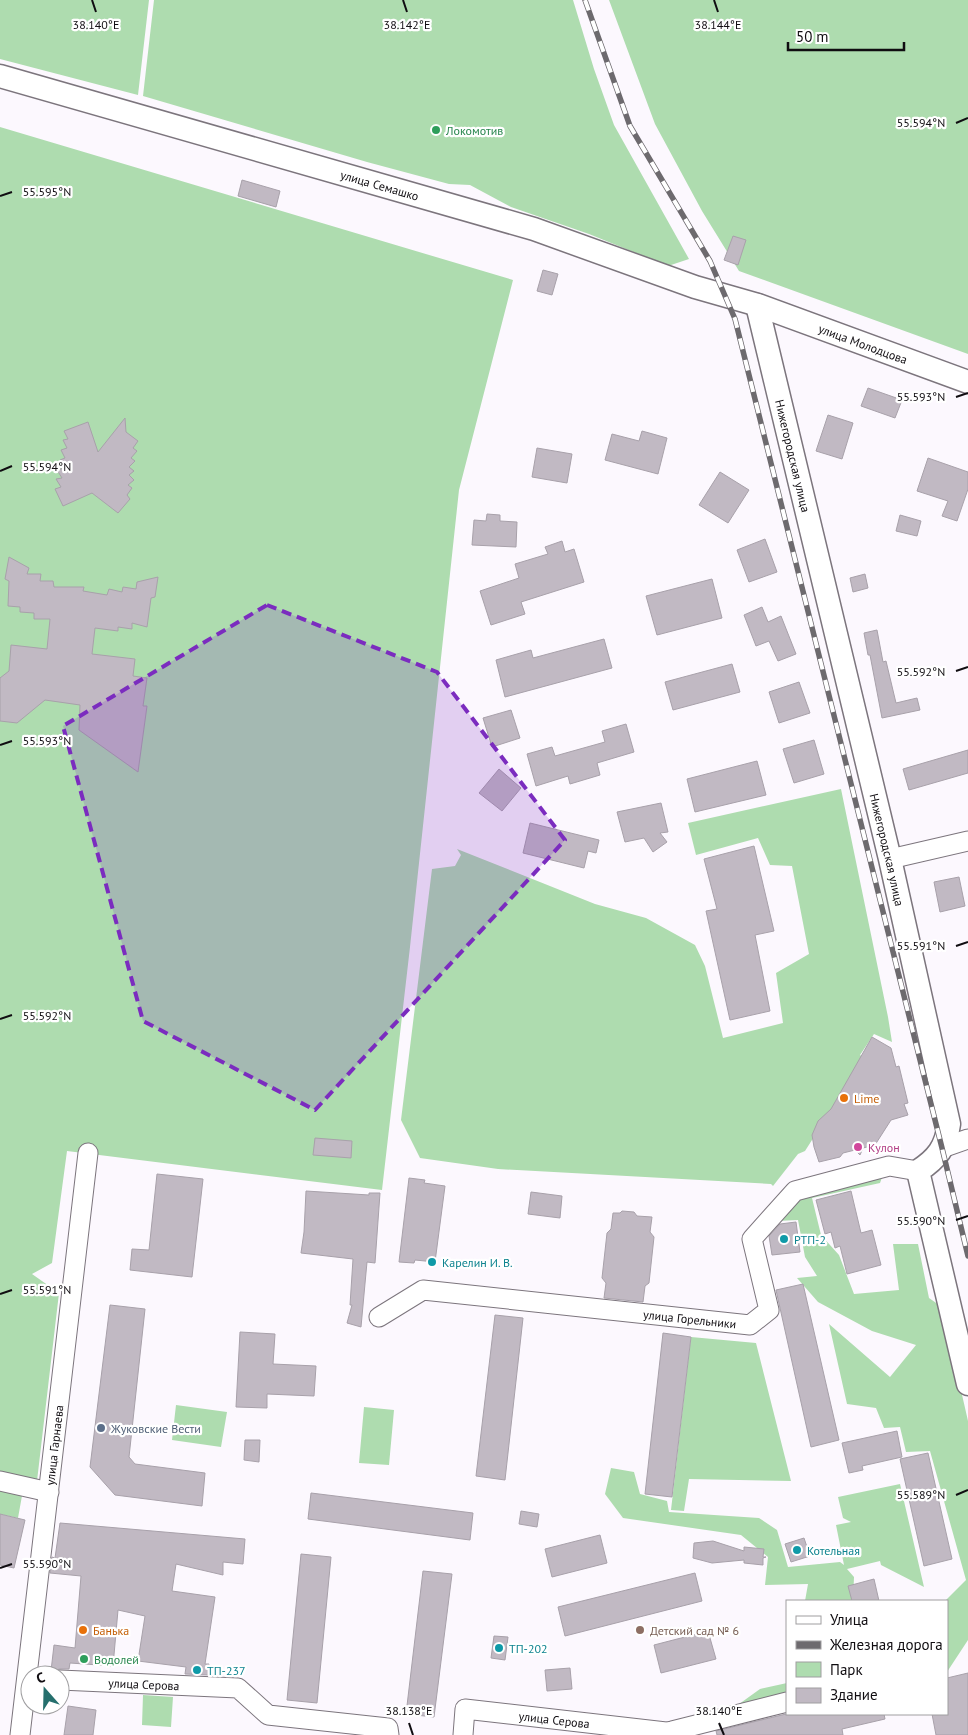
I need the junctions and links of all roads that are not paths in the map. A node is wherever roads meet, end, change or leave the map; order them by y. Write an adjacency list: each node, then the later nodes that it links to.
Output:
1 (0, 76): 2 (street, улица Семашко)
2 (756, 305): 3 (street, улица Молодцова); 5 (street, Нижегородская улица)
3 (968, 382)
4 (968, 841): 5 (street)
5 (890, 860): 7 (street, Нижегородская улица)
6 (968, 1139): 7 (street)
7 (942, 1148): 9 (street, Нижегородская улица)
8 (88, 1153): 13 (street, улица Гарнаева)
9 (918, 1171): 10 (street, улица Горельники); 11 (street)
10 (379, 1317)
11 (968, 1384)
12 (0, 1481): 13 (street)
13 (49, 1492): 14 (street, улица Гарнаева)
14 (30, 1665)
15 (70, 1680): 19 (street, улица Серова)
16 (786, 1702): 20 (street, улица Серова)
17 (23, 1715): 18 (street, улица Гарнаева)
18 (20, 1735)
19 (389, 1735)
20 (463, 1735)

